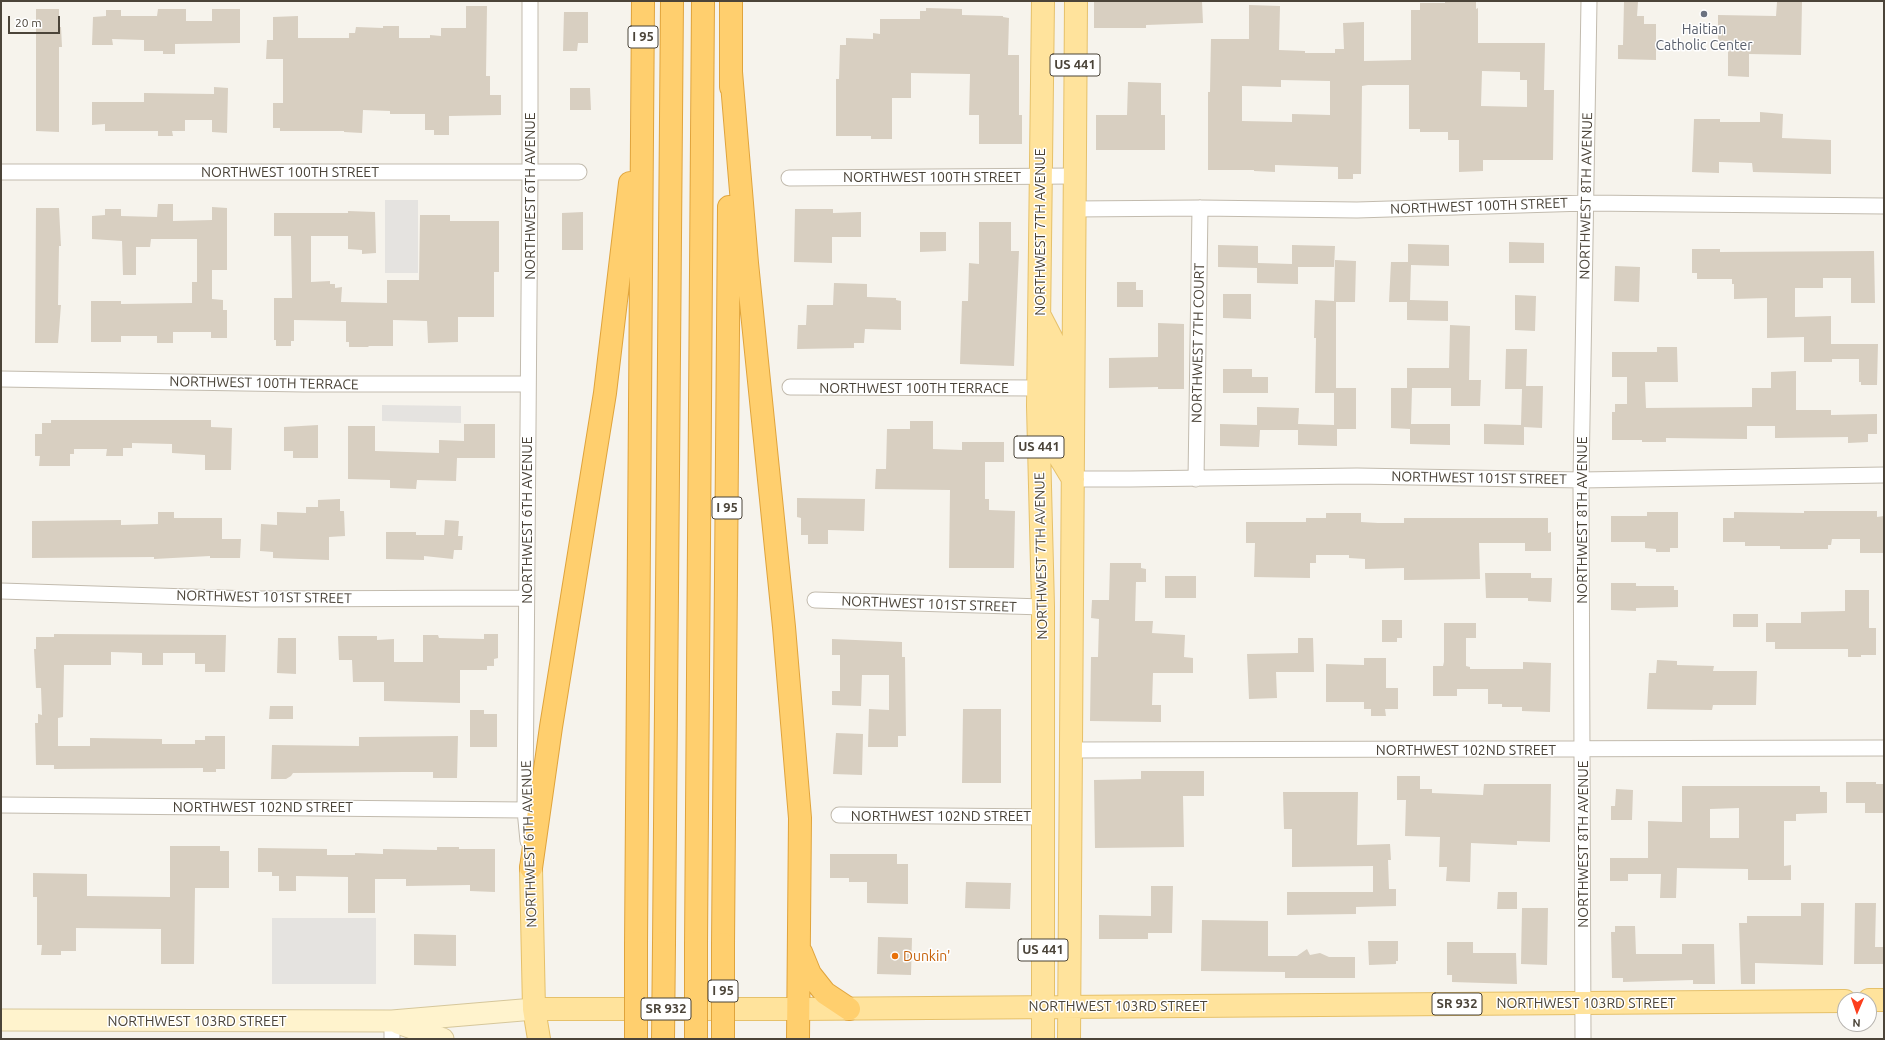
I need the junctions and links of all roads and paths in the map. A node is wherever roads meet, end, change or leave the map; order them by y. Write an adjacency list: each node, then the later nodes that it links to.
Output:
1 (530, 1): 12 (street, NORTHWEST 6TH AVENUE)
2 (643, 1): 9 (highway, I 95)
3 (672, 1): 55 (highway, bridge)
4 (703, 1): 56 (highway, bridge)
5 (731, 1): 10 (highway, I 95)
6 (1043, 1): 14 (main road, NORTHWEST 7TH AVENUE / US 441)
7 (1076, 1): 15 (main road, US 441)
8 (1589, 1): 17 (street, NORTHWEST 8TH AVENUE)
9 (643, 72): 41 (highway); 54 (highway, I 95, bridge)
10 (731, 72): 42 (highway); 57 (highway, I 95, bridge)
11 (1, 172): 12 (street, NORTHWEST 100TH STREET)
12 (530, 172): 13 (street, NORTHWEST 100TH STREET); 23 (street, NORTHWEST 6TH AVENUE)
13 (579, 172)
14 (1040, 176): 15 (street, NORTHWEST 100TH STREET); 16 (street, NORTHWEST 100TH STREET); 21 (main road, NORTHWEST 7TH AVENUE / US 441)
15 (1074, 176): 20 (main road, US 441)
16 (789, 178)
17 (1586, 203): 18 (street, NORTHWEST 100TH STREET); 19 (street, NORTHWEST 100TH STREET); 29 (street, NORTHWEST 8TH AVENUE)
18 (1884, 206)
19 (1200, 208): 20 (street, NORTHWEST 100TH STREET); 28 (street, NORTHWEST 7TH COURT)
20 (1074, 209): 27 (main road, US 441)
21 (1040, 317): 25 (main road, NORTHWEST 7TH AVENUE / US 441); 27 (main road)
22 (1, 379): 23 (street, NORTHWEST 100TH TERRACE)
23 (528, 384): 31 (street, NORTHWEST 6TH AVENUE)
24 (790, 387): 25 (street, NORTHWEST 100TH TERRACE)
25 (1038, 388): 33 (main road, NORTHWEST 7TH AVENUE / US 441)
26 (1884, 475): 29 (street, NORTHWEST 101ST STREET)
27 (1073, 479): 28 (street, NORTHWEST 101ST STREET); 35 (main road, US 441)
28 (1196, 479): 29 (street, NORTHWEST 101ST STREET)
29 (1581, 480): 36 (street, NORTHWEST 8TH AVENUE)
30 (1, 591): 31 (street, NORTHWEST 101ST STREET)
31 (526, 598): 38 (street, NORTHWEST 6TH AVENUE)
32 (815, 600): 33 (street, NORTHWEST 101ST STREET)
33 (1043, 607): 35 (main road); 40 (main road, NORTHWEST 7TH AVENUE / US 441)
34 (1884, 748): 36 (street, NORTHWEST 102ND STREET)
35 (1071, 750): 36 (street, NORTHWEST 102ND STREET); 46 (main road, US 441)
36 (1582, 750): 44 (street, NORTHWEST 8TH AVENUE)
37 (1, 805): 38 (street, NORTHWEST 102ND STREET)
38 (525, 810): 41 (street, NORTHWEST 6TH AVENUE)
39 (839, 816): 40 (street, NORTHWEST 102ND STREET)
40 (1043, 817): 45 (main road, NORTHWEST 7TH AVENUE / US 441)
41 (531, 868): 47 (main road, NORTHWEST 6TH AVENUE)
42 (798, 944): 48 (highway); 49 (highway)
43 (1837, 1001): 44 (main road, NORTHWEST 103RD STREET / SR 932)
44 (1583, 1003): 46 (main road, NORTHWEST 103RD STREET / SR 932); 61 (street, NORTHWEST 8TH AVENUE)
45 (1043, 1006): 46 (main road, NORTHWEST 103RD STREET / SR 932); 49 (main road, NORTHWEST 103RD STREET / SR 932); 59 (main road, NORTHWEST 7TH AVENUE / US 441)
46 (1069, 1006): 60 (main road, US 441)
47 (534, 1009): 48 (main road, NORTHWEST 103RD STREET / SR 932); 51 (main road, NORTHWEST 103RD STREET / SR 932); 53 (main road, NORTHWEST 6TH AVENUE)
48 (798, 1009): 49 (main road, NORTHWEST 103RD STREET / SR 932); 58 (highway)
49 (849, 1009)
50 (1, 1020): 51 (main road, NORTHWEST 103RD STREET / SR 932)
51 (392, 1030): 52 (main road, NORTHWEST 103RD STREET / SR 932)
52 (443, 1039)
53 (539, 1039)
54 (636, 1039)
55 (663, 1039)
56 (696, 1039)
57 (723, 1039)
58 (798, 1039)
59 (1043, 1039)
60 (1069, 1039)
61 (1583, 1039)

